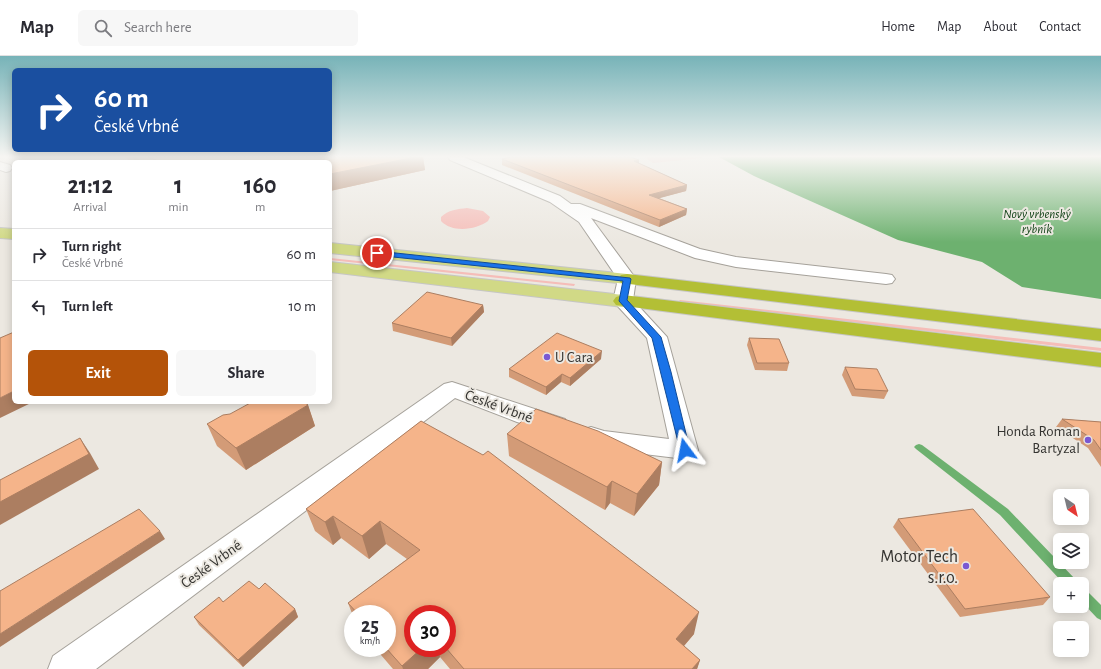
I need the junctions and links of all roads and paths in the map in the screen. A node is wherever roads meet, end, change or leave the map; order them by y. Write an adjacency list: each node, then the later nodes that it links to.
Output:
1 (524, 186): 2 (street)
2 (555, 199): 3 (street); 6 (street)
3 (631, 229): 6 (street); 10 (street)
4 (0, 232): 5 (main road)
5 (12, 234)
6 (598, 238): 9 (street)
7 (332, 248): 9 (main road)
8 (332, 267): 11 (main road)
9 (627, 279): 11 (street); 12 (highway)
10 (886, 279)
11 (622, 301): 13 (highway); 14 (street, České Vrbné)
12 (1101, 335)
13 (1101, 360)
14 (66, 669)

